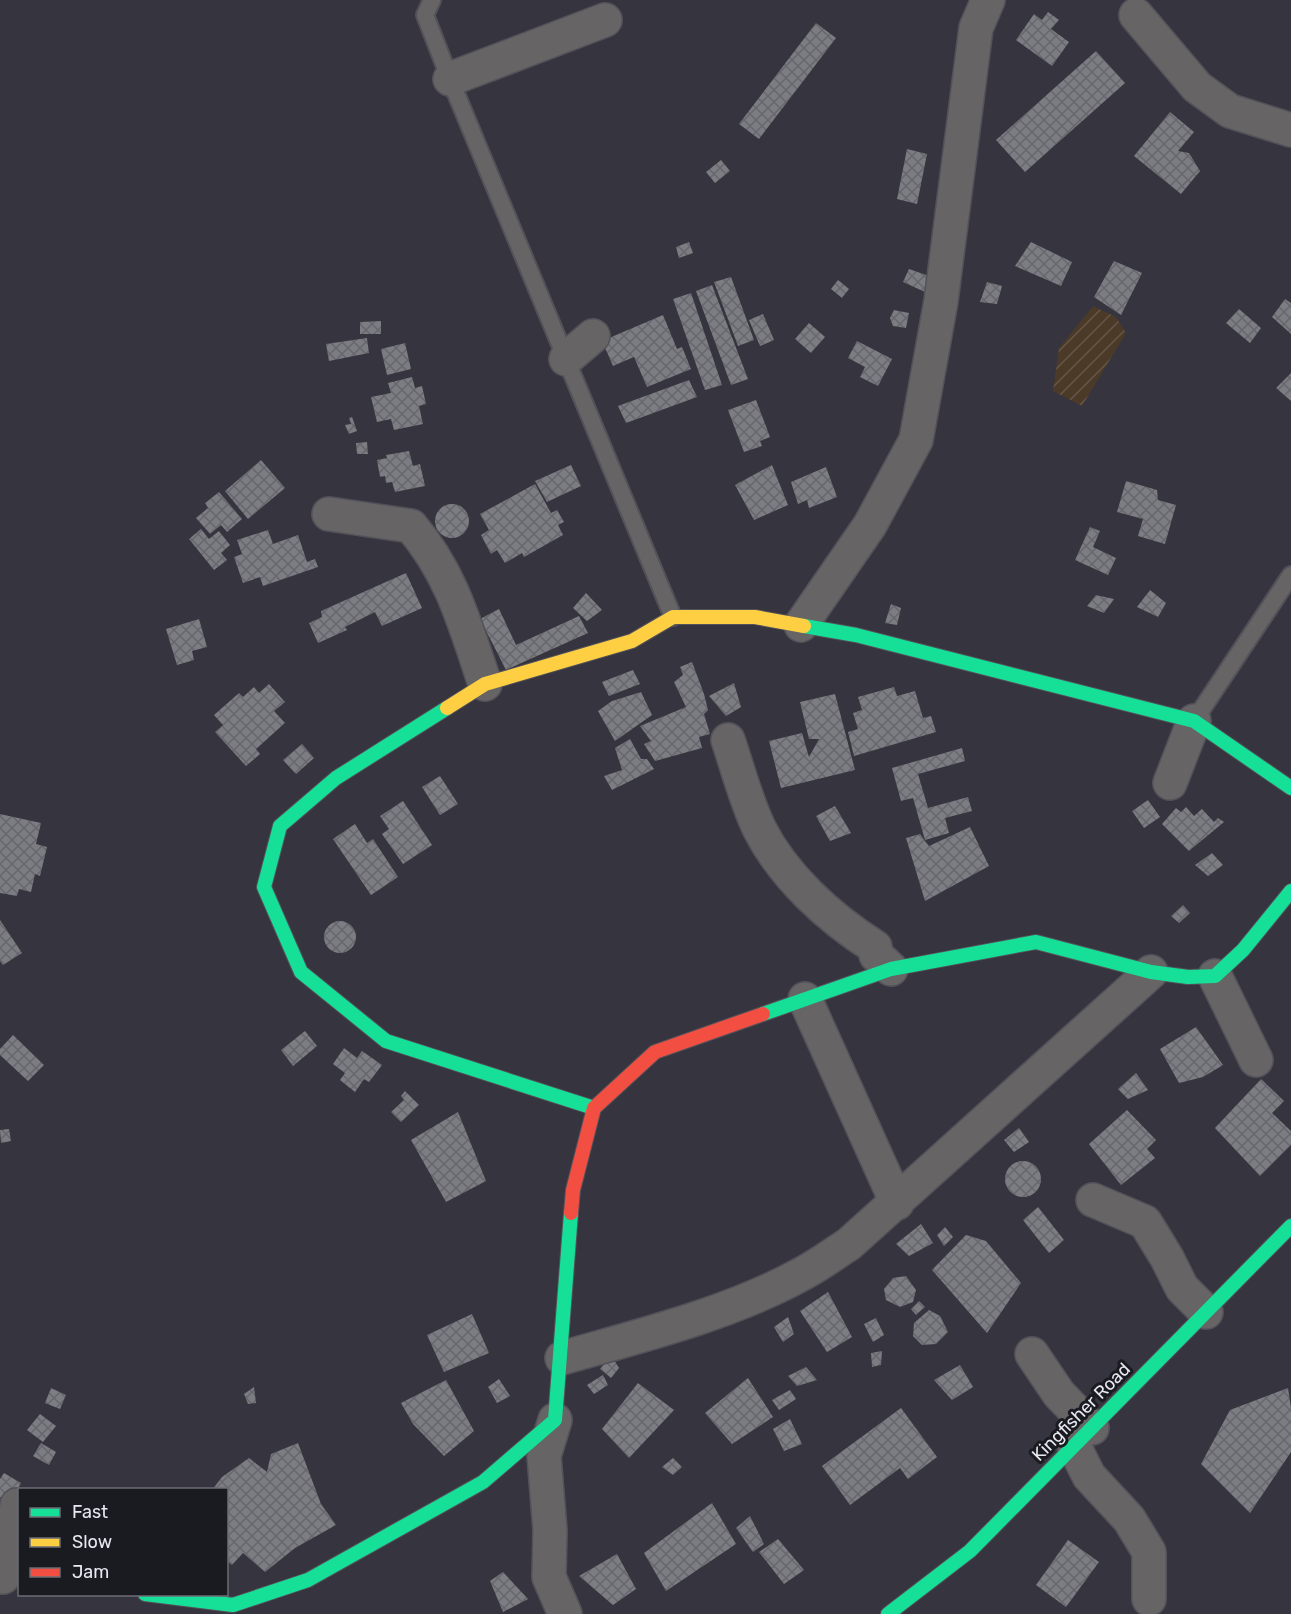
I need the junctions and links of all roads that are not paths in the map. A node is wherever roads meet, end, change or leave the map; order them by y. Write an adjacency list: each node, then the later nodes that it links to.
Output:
1 (432, 0): 5 (lane)
2 (988, 0): 12 (street)
3 (1136, 15): 6 (street)
4 (605, 20): 5 (street)
5 (450, 79): 8 (lane)
6 (1291, 130)
7 (593, 336): 8 (street)
8 (566, 359): 11 (lane)
9 (329, 514): 13 (street)
10 (1291, 575): 14 (lane)
11 (673, 617): 12 (street); 13 (street)
12 (801, 625): 14 (street)
13 (485, 684): 24 (street)
14 (1194, 721): 16 (street); 17 (street)
15 (728, 740): 19 (street)
16 (1170, 783)
17 (1291, 788)
18 (1291, 891): 21 (street)
19 (891, 969): 20 (street); 22 (street)
20 (1151, 972): 21 (street); 26 (street)
21 (1215, 975): 23 (street)
22 (805, 999): 24 (street); 26 (street)
23 (1256, 1060)
24 (594, 1108): 30 (street)
25 (1093, 1200): 28 (street)
26 (897, 1203): 30 (street)
27 (1291, 1226): 28 (street, Kingfisher Road)
28 (1206, 1312): 32 (street, Kingfisher Road)
29 (1032, 1353): 32 (street)
30 (562, 1358): 31 (street)
31 (555, 1420): 35 (street); 37 (street)
32 (1083, 1437): 36 (street); 38 (street, Kingfisher Road)
33 (17, 1505): 34 (street)
34 (8, 1578)
35 (161, 1596)
36 (1149, 1599)
37 (565, 1614)
38 (888, 1614)

